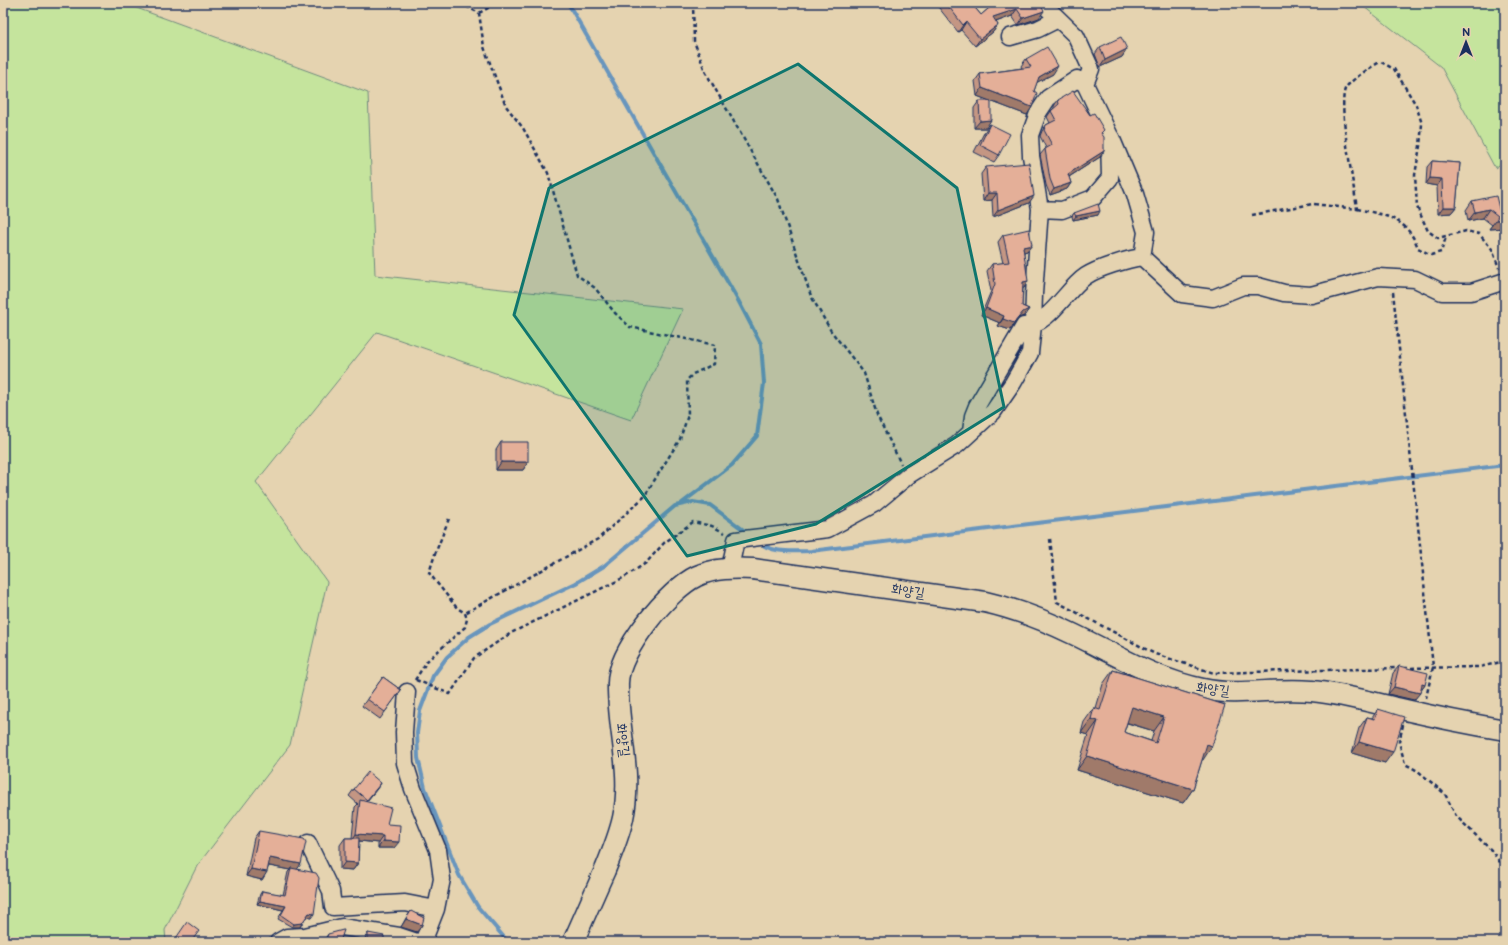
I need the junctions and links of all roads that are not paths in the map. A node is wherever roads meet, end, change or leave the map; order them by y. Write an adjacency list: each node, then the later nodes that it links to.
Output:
1 (1042, 3): 2 (street)
2 (1058, 19): 3 (street); 4 (street)
3 (1010, 37)
4 (1085, 84): 5 (street); 6 (street)
5 (1109, 134): 6 (street); 7 (street)
6 (1040, 209): 9 (street)
7 (1142, 257): 8 (street); 9 (street)
8 (1503, 280)
9 (1033, 325): 10 (street)
10 (730, 568): 12 (street, 화양길); 18 (street, 화양길)
11 (407, 692): 14 (street)
12 (1505, 730)
13 (308, 843): 14 (street)
14 (436, 909): 17 (street)
15 (278, 942): 16 (street)
16 (417, 942)
17 (423, 942)
18 (573, 942)

